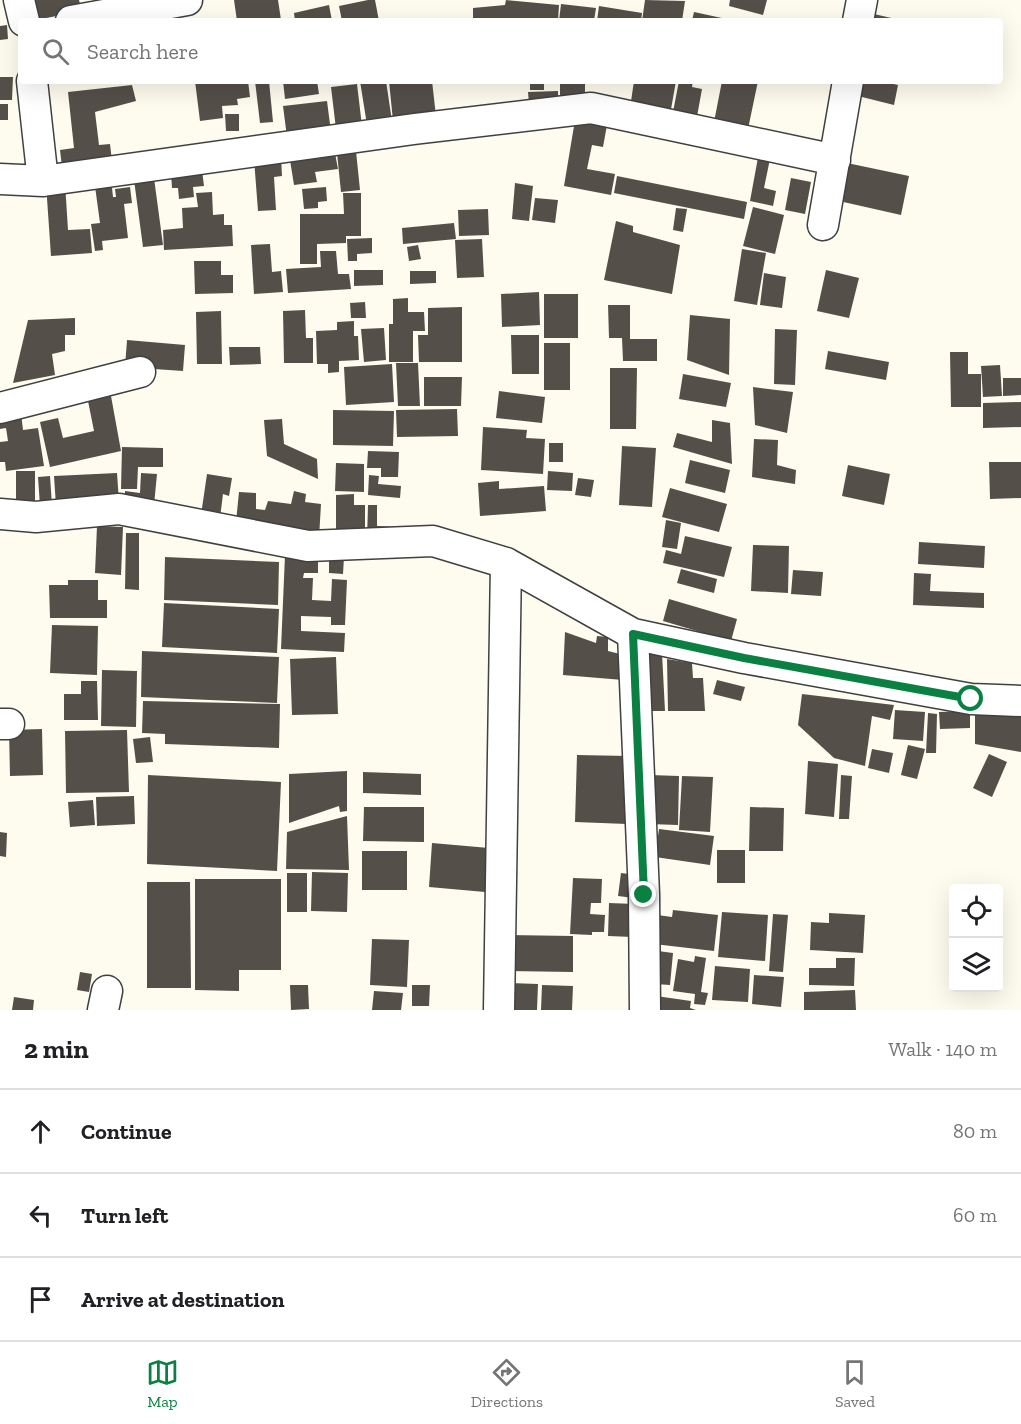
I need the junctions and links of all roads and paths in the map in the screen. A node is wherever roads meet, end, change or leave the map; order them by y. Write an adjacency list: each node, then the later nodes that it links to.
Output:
1 (19, 0): 4 (street)
2 (187, 0): 5 (street)
3 (861, 0): 6 (street)
4 (23, 18)
5 (88, 18)
6 (858, 18)
7 (32, 84): 11 (street)
8 (848, 84): 9 (street)
9 (835, 160): 11 (street); 12 (street)
10 (0, 179): 11 (street)
11 (43, 181)
12 (823, 225)
13 (140, 372): 14 (street)
14 (0, 408)
15 (0, 514): 16 (street)
16 (507, 563): 17 (street); 19 (street)
17 (633, 634): 18 (street); 20 (street)
18 (1021, 701)
19 (500, 1010)
20 (645, 1010)

